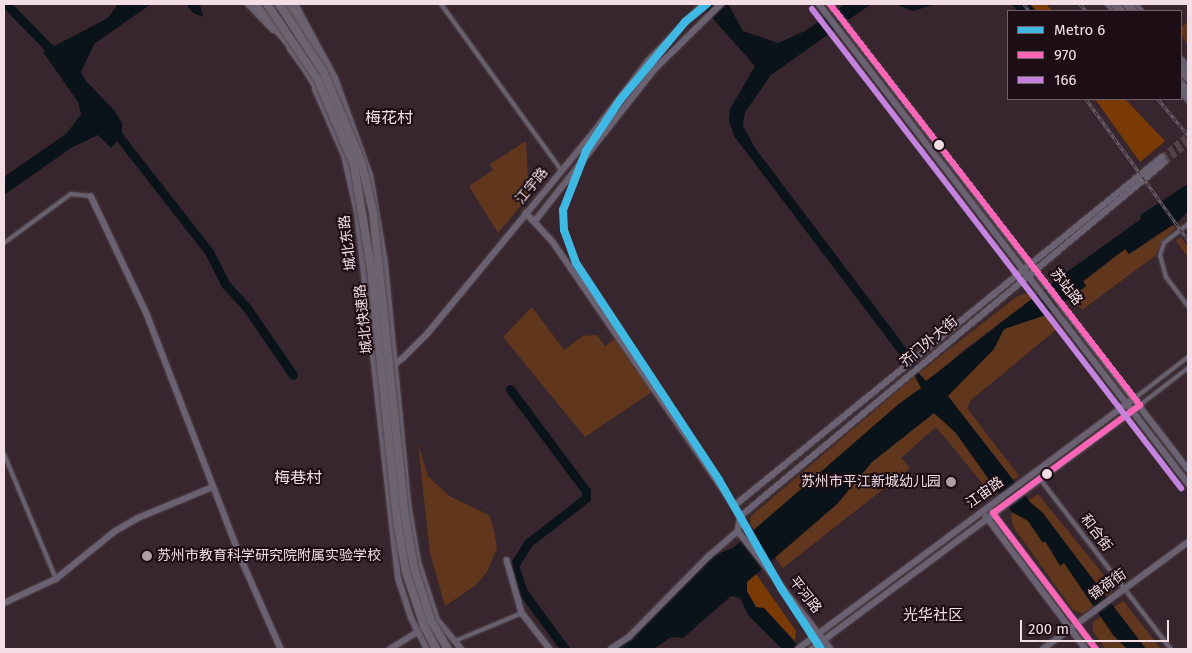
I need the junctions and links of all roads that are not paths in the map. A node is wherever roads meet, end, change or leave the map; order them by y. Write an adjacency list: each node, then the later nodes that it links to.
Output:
1 (248, 4): 12 (main road)
2 (253, 4): 12 (main road, 城北东路); 13 (highway, bridge)
3 (267, 4): 13 (highway, 城北快速路, bridge)
4 (280, 4): 13 (highway, 城北快速路, bridge)
5 (288, 4): 13 (highway, bridge)
6 (295, 4): 28 (main road)
7 (441, 4): 15 (street)
8 (721, 4): 19 (main road, 江宇路)
9 (830, 4): 22 (main road, 苏站路)
10 (701, 5): 15 (main road, 江宇路)
11 (822, 6): 23 (main road, 苏站路)
12 (285, 43): 30 (main road, 城北东路)
13 (343, 122): 64 (highway, 城北快速路, bridge); 65 (highway, 城北快速路, bridge)
14 (1164, 159): 16 (main road)
15 (561, 170): 18 (main road, 江宇路)
16 (1133, 185): 22 (main road, 齐门外大街); 24 (main road, 齐门外大街)
17 (91, 196): 21 (street); 39 (main road)
18 (526, 213): 19 (main road); 28 (main road, 江宇路)
19 (534, 221): 40 (main road)
20 (1188, 224): 26 (street)
21 (4, 243)
22 (1029, 263): 23 (main road, 齐门外大街); 24 (main road, 苏站路)
23 (1023, 268): 25 (main road, 苏站路); 40 (main road, 齐门外大街)
24 (1036, 269): 25 (main road, 齐门外大街); 31 (main road, 苏站路)
25 (1028, 275): 32 (main road, 苏站路); 44 (main road, 齐门外大街)
26 (1188, 306)
27 (1188, 357): 31 (street, 江宙路)
28 (394, 364): 30 (main road, 江宇路); 53 (main road)
29 (1188, 368): 33 (street, 江宙路)
30 (376, 377): 56 (main road, 城北东路)
31 (1134, 398): 32 (main road, 江宙路); 33 (main road, 苏站路)
32 (1127, 404): 34 (main road, 苏站路); 41 (main road, 江宙路)
33 (1140, 405): 34 (main road, 江宙路); 36 (main road, 苏站路)
34 (1132, 410): 37 (main road, 江宙路); 38 (main road, 苏站路)
35 (4, 454): 49 (street)
36 (1188, 468)
37 (1040, 479): 43 (main road, 江宙路); 50 (street, 和合街)
38 (1188, 483)
39 (213, 487): 49 (main road); 61 (main road)
40 (734, 506): 44 (main road)
41 (988, 506): 42 (main road, 江宙路); 43 (main road)
42 (982, 511): 45 (main road); 57 (main road, 江宙路)
43 (993, 513): 45 (main road, 江宙路); 54 (main road)
44 (741, 516): 46 (main road)
45 (987, 518): 55 (main road); 58 (main road, 江宙路)
46 (738, 531): 57 (main road, 平河路); 68 (main road)
47 (1188, 542): 50 (main road, 锦荷街)
48 (508, 560): 52 (main road)
49 (56, 579): 51 (main road)
50 (1124, 589): 54 (main road, 锦荷街); 74 (street, 和合街)
51 (4, 603)
52 (522, 613): 59 (street); 67 (main road)
53 (437, 620): 56 (main road); 59 (main road)
54 (1077, 624): 55 (main road, 锦荷街); 73 (main road)
55 (1071, 629): 71 (main road, 锦荷街); 72 (main road)
56 (418, 631): 62 (main road); 63 (main road, 城北东路)
57 (819, 634): 58 (main road, 平河路); 60 (main road, 江宙路)
58 (824, 640): 69 (main road, 江宙路); 70 (main road, 平河路)
59 (455, 641): 66 (main road)
60 (800, 648)
61 (281, 649)
62 (390, 649)
63 (427, 649)
64 (436, 649)
65 (448, 649)
66 (461, 649)
67 (550, 649)
68 (611, 649)
69 (812, 649)
70 (831, 649)
71 (1043, 649)
72 (1086, 649)
73 (1096, 649)
74 (1171, 649)

